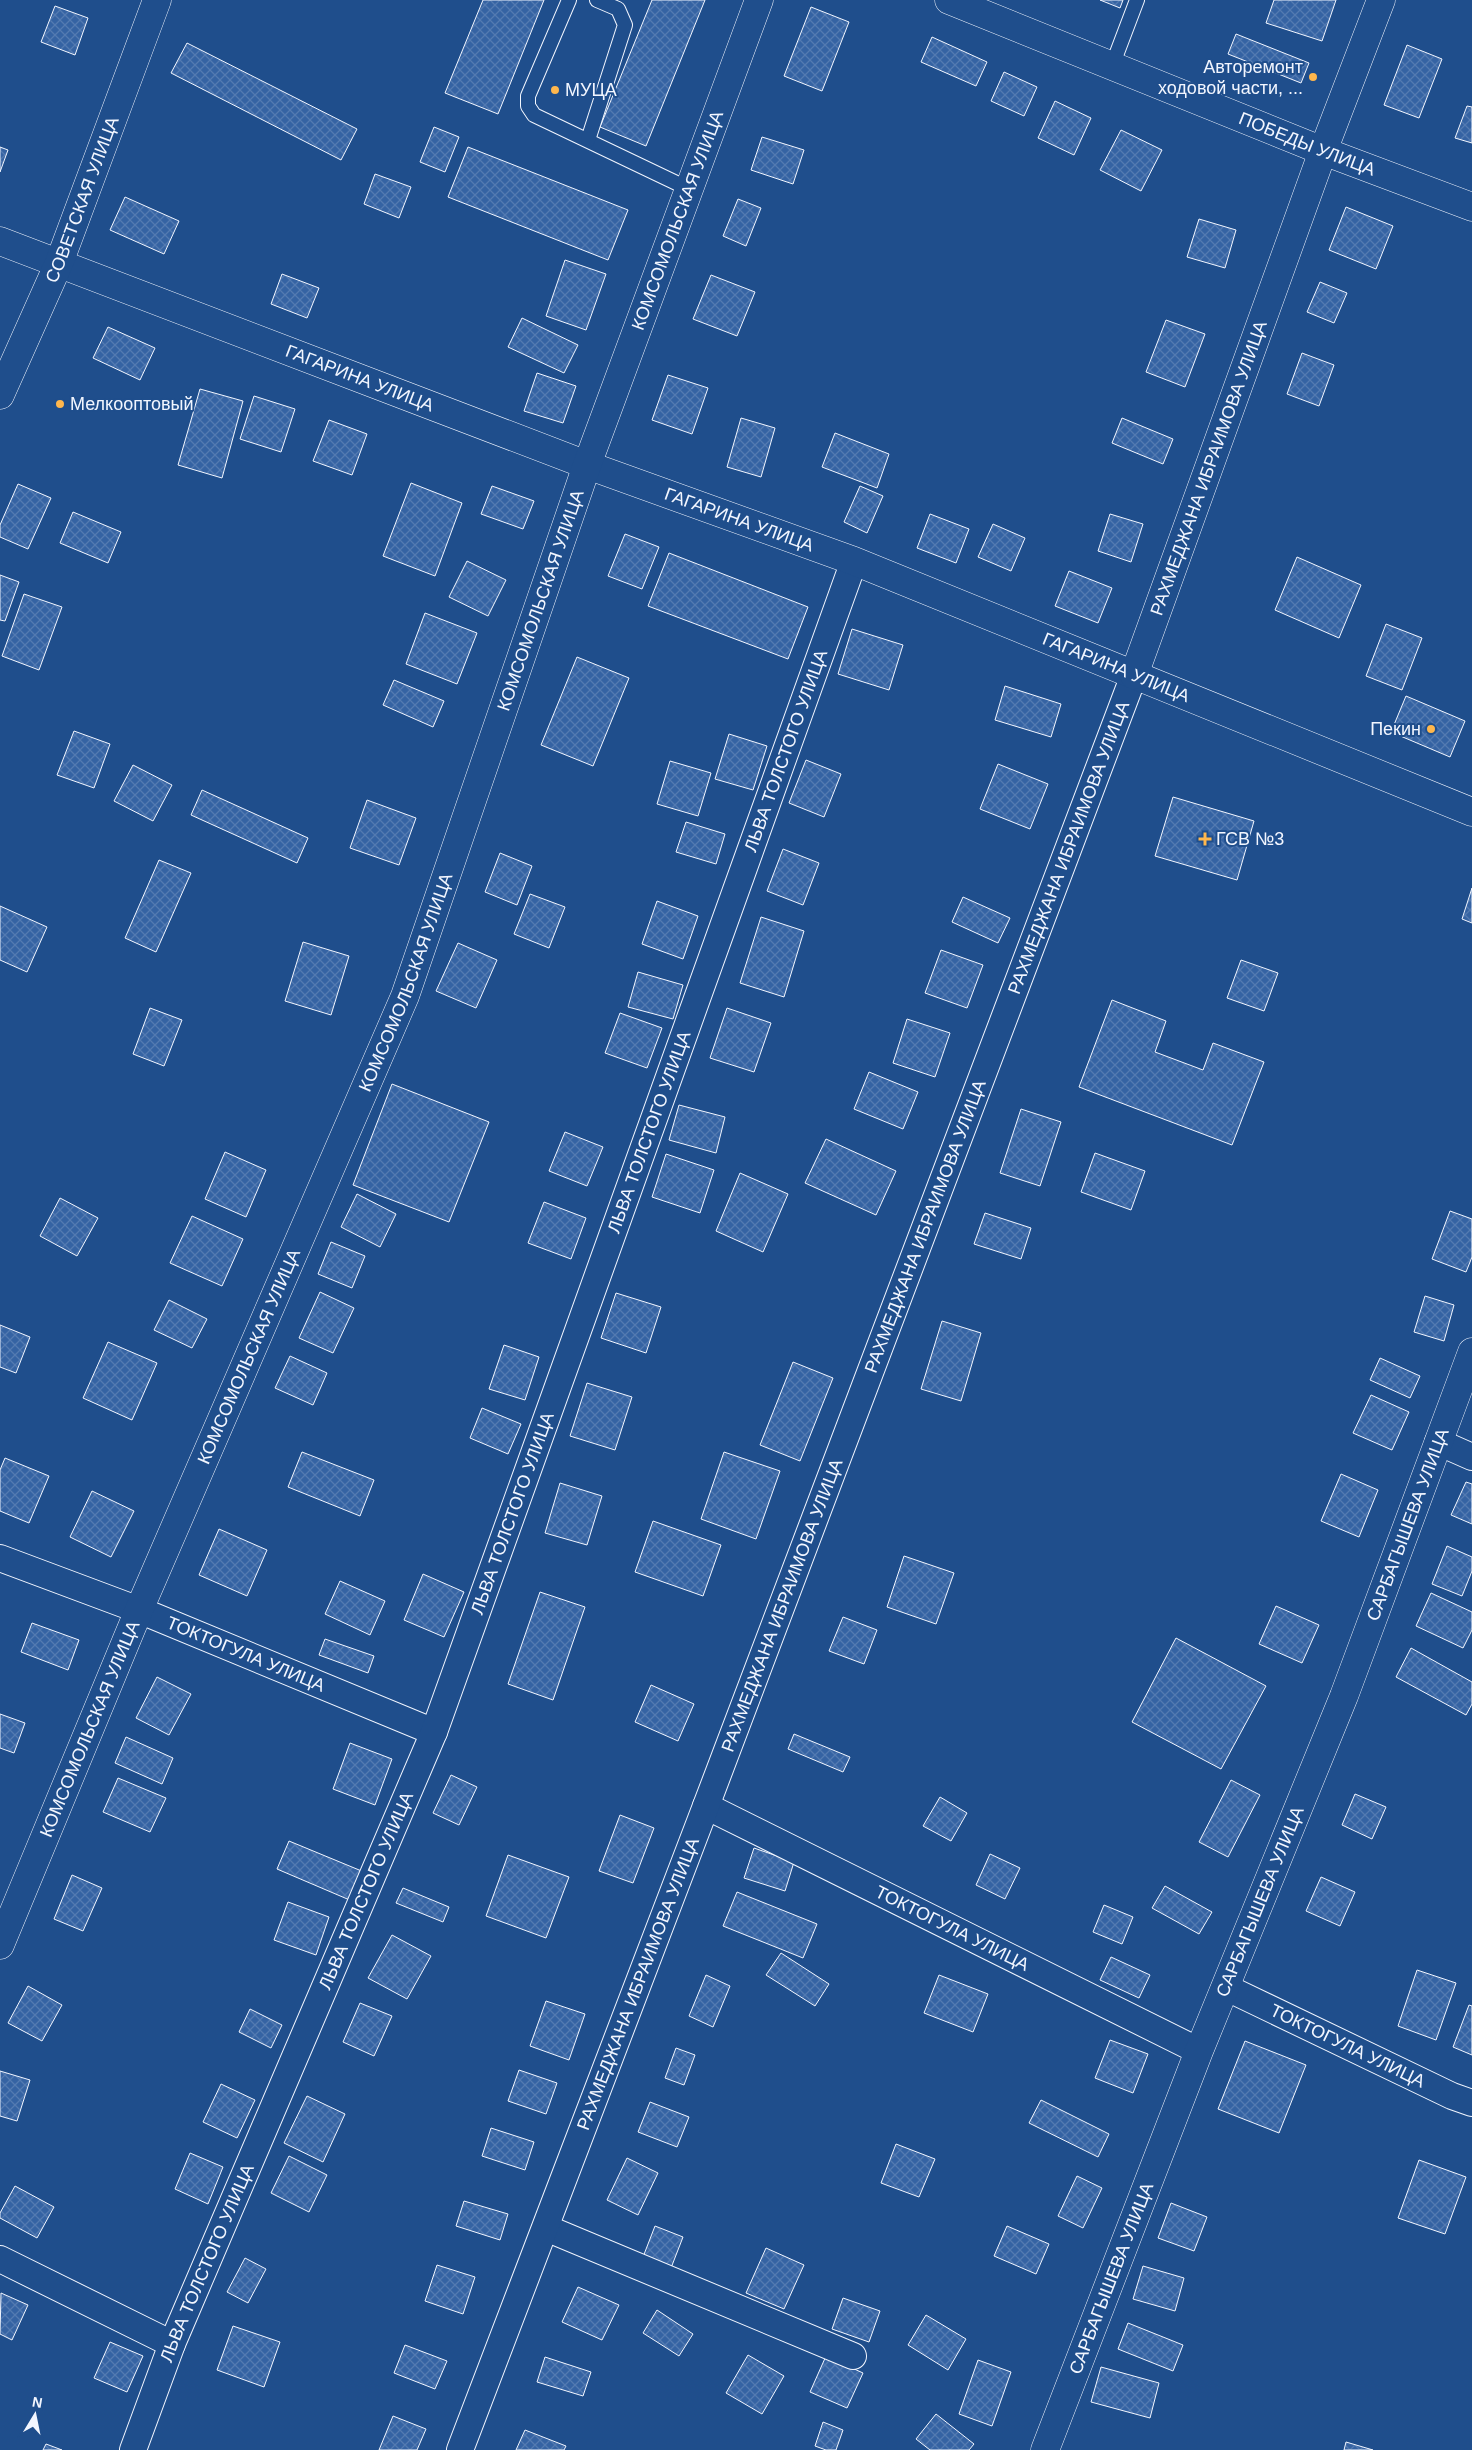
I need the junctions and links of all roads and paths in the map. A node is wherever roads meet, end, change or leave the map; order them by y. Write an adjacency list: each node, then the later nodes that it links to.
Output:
1 (157, 0): 14 (street, СОВЕТСКАЯ УЛИЦА)
2 (569, 0): 9 (lane)
3 (597, 0): 9 (lane)
4 (759, 0): 11 (street, КОМСОМОЛЬСКАЯ УЛИЦА)
5 (949, 0): 8 (street, ПОБЕДЫ УЛИЦА)
6 (1136, 0): 8 (lane)
7 (1381, 0): 10 (street, РАХМЕДЖАНА ИБРАИМОВА УЛИЦА)
8 (1112, 66): 10 (street, ПОБЕДЫ УЛИЦА)
9 (588, 140): 11 (lane)
10 (1322, 151): 12 (street, ПОБЕДЫ УЛИЦА); 18 (street, РАХМЕДЖАНА ИБРАИМОВА УЛИЦА)
11 (689, 188): 16 (street, КОМСОМОЛЬСКАЯ УЛИЦА)
12 (1472, 207)
13 (0, 241): 14 (street, ГАГАРИНА УЛИЦА)
14 (59, 263): 15 (street, СОВЕТСКАЯ УЛИЦА); 16 (street, ГАГАРИНА УЛИЦА)
15 (0, 395)
16 (587, 465): 17 (street, ГАГАРИНА УЛИЦА); 24 (street, КОМСОМОЛЬСКАЯ УЛИЦА)
17 (854, 561): 18 (street, ГАГАРИНА УЛИЦА); 25 (street, ЛЬВА ТОЛСТОГО УЛИЦА)
18 (1134, 674): 19 (street, ГАГАРИНА УЛИЦА); 26 (street, РАХМЕДЖАНА ИБРАИМОВА УЛИЦА)
19 (1472, 812)
20 (1472, 1352): 21 (street, САРБАГЫШЕВА УЛИЦА)
21 (1438, 1442): 22 (street); 28 (street, САРБАГЫШЕВА УЛИЦА)
22 (1472, 1457)
23 (0, 1558): 24 (street, ТОКТОГУЛА УЛИЦА)
24 (140, 1610): 25 (street, ТОКТОГУЛА УЛИЦА); 27 (street, КОМСОМОЛЬСКАЯ УЛИЦА)
25 (434, 1732): 33 (street, ЛЬВА ТОЛСТОГО УЛИЦА)
26 (706, 1806): 29 (street, ТОКТОГУЛА УЛИЦА); 31 (street, РАХМЕДЖАНА ИБРАИМОВА УЛИЦА)
27 (0, 1945)
28 (1225, 1987): 29 (street, САРБАГЫШЕВА УЛИЦА); 30 (street, ТОКТОГУЛА УЛИЦА)
29 (1199, 2050): 37 (street, САРБАГЫШЕВА УЛИЦА)
30 (1472, 2103)
31 (546, 2228): 34 (street); 36 (street, РАХМЕДЖАНА ИБРАИМОВА УЛИЦА)
32 (0, 2259): 33 (street)
33 (172, 2344): 35 (street, ЛЬВА ТОЛСТОГО УЛИЦА)
34 (853, 2356)
35 (132, 2450)
36 (460, 2450)
37 (1045, 2450)

